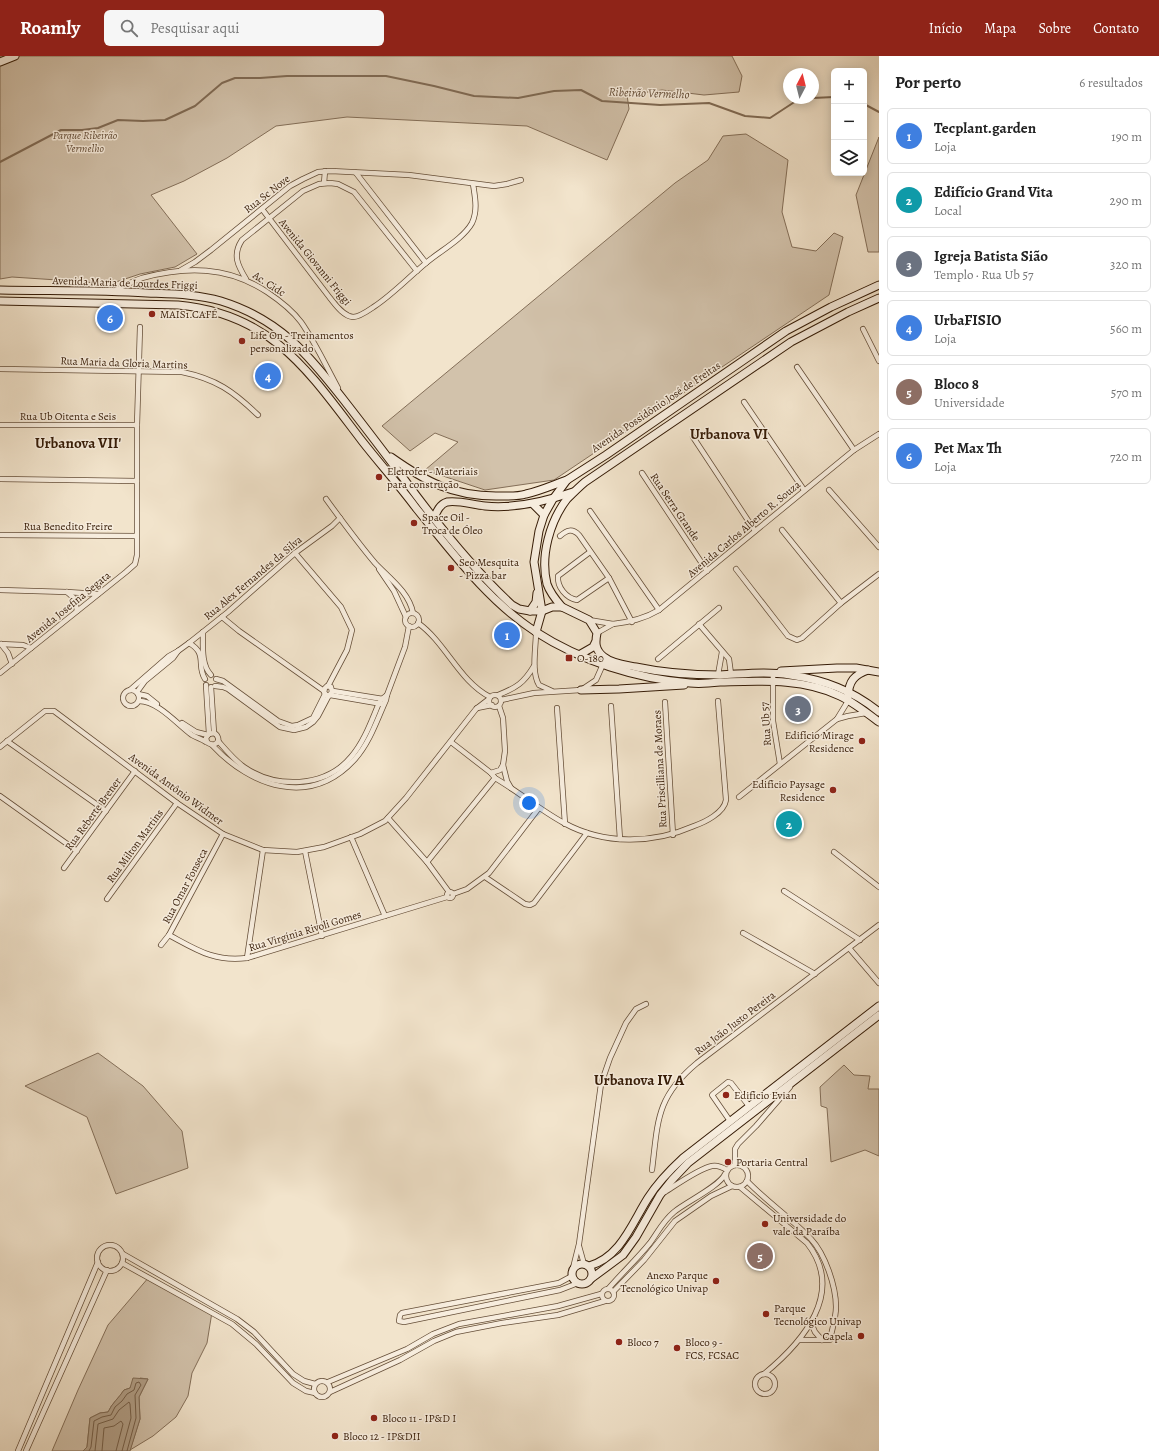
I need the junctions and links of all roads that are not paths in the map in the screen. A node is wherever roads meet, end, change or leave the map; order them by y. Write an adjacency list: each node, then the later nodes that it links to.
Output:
1 (15, 56): 2 (street)
2 (0, 62)
3 (325, 171): 4 (street, Rua Sc Nove); 6 (street); 8 (street, Rua Sc Nove)
4 (356, 173): 7 (street, Rua Sc Nove); 10 (street)
5 (521, 180): 7 (street, Rua Sc Nove)
6 (324, 183): 9 (street); 12 (street)
7 (473, 184): 10 (street)
8 (262, 209): 9 (street, Avenida Giovanni Friggi); 11 (street, Rua Sc Nove)
9 (268, 218): 12 (street, Avenida Giovanni Friggi); 13 (street)
10 (426, 263): 12 (street)
11 (181, 270): 13 (street, Ac. Cidc); 16 (street, Ac. Cidc)
12 (417, 270)
13 (246, 279): 25 (street, Ac. Cidc)
14 (879, 285): 36 (street, Avenida Possidônio José de Freitas)
15 (0, 290): 16 (street, Avenida Maria de Lourdes Friggi)
16 (113, 291): 25 (street, Avenida Maria de Lourdes Friggi)
17 (879, 298): 40 (street, Avenida Possidônio José de Freitas)
18 (0, 301): 82 (street, Avenida Maria de Lourdes Friggi)
19 (140, 327): 24 (street)
20 (863, 330): 21 (street)
21 (879, 361)
22 (797, 367): 32 (street)
23 (0, 369): 24 (street, Rua Maria da Gloria Martins)
24 (138, 370): 27 (street, Rua Maria da Gloria Martins); 29 (street)
25 (343, 399): 33 (street, Avenida Maria de Lourdes Friggi)
26 (744, 402): 38 (street)
27 (258, 415)
28 (0, 425): 29 (street, Rua Ub Oitenta e Seis)
29 (137, 425): 37 (street)
30 (879, 434): 32 (street, Avenida Carlos Alberto R. Souza)
31 (693, 437): 49 (street)
32 (854, 450): 38 (street, Avenida Carlos Alberto R. Souza)
33 (386, 453): 36 (street); 47 (street, Avenida Maria de Lourdes Friggi)
34 (642, 473): 58 (street, Rua Serra Grande)
35 (0, 479): 37 (street)
36 (567, 480): 41 (street, Avenida Possidônio José de Freitas)
37 (137, 481): 51 (street)
38 (804, 490): 49 (street, Avenida Carlos Alberto R. Souza)
39 (829, 490): 53 (street)
40 (574, 492): 41 (street); 66 (street, Avenida Possidônio José de Freitas)
41 (553, 499): 43 (street); 45 (street, Avenida Possidônio José de Freitas)
42 (326, 500): 46 (street)
43 (533, 504): 45 (street); 47 (street)
44 (590, 512): 68 (street)
45 (544, 516): 61 (street, Avenida Possidônio José de Freitas)
46 (340, 518): 55 (street, Rua Alex Fernandes da Silva); 56 (street)
47 (434, 518): 70 (street, Avenida Maria de Lourdes Friggi)
48 (782, 530): 65 (street)
49 (755, 531): 58 (street, Avenida Carlos Alberto R. Souza)
50 (0, 535): 51 (street, Rua Benedito Freire)
51 (136, 536): 64 (street, Avenida Josefina Segata)
52 (560, 536): 54 (street)
53 (879, 547)
54 (590, 552): 60 (street); 60 (street)
55 (295, 554): 73 (street, Rua Alex Fernandes da Silva); 112 (street)
56 (375, 562): 72 (street); 74 (street)
57 (736, 569): 65 (street)
58 (707, 571): 68 (street, Avenida Carlos Alberto R. Souza)
59 (879, 574): 65 (street)
60 (609, 578): 76 (street)
61 (537, 582): 70 (street); 71 (street, Avenida Possidônio José de Freitas)
62 (0, 590): 63 (street)
63 (67, 592): 64 (street); 69 (street)
64 (98, 594): 69 (street, Avenida Josefina Segata)
65 (841, 603)
66 (562, 607): 71 (street, Avenida Maria de Lourdes Friggi); 75 (street)
67 (718, 608): 79 (street)
68 (659, 610): 76 (street, Avenida Carlos Alberto R. Souza)
69 (77, 611): 87 (street, Avenida Josefina Segata)
70 (530, 611): 71 (street, Avenida Maria de Lourdes Friggi)
71 (542, 611): 82 (street)
72 (413, 613): 74 (street); 77 (street)
73 (222, 617): 81 (street, Rua Alex Fernandes da Silva); 112 (street)
74 (406, 617): 80 (street)
75 (589, 620): 78 (street); 83 (street)
76 (632, 622): 78 (street, Avenida Carlos Alberto R. Souza)
77 (418, 623): 80 (street); 113 (street)
78 (613, 624): 83 (street)
79 (699, 624): 89 (street); 91 (street)
80 (409, 626): 115 (street)
81 (202, 632): 84 (street, Rua Alex Fernandes da Silva); 100 (street)
82 (536, 632): 90 (street, Avenida Maria de Lourdes Friggi); 94 (street)
83 (597, 633): 85 (street)
84 (189, 643): 88 (street, Rua Alex Fernandes da Silva); 103 (street)
85 (595, 643): 90 (street); 92 (street)
86 (0, 644): 87 (street); 93 (street)
87 (32, 648): 93 (street, Avenida Josefina Segata)
88 (178, 651): 107 (street, Rua Alex Fernandes da Silva); 111 (street, Rua Alex Fernandes da Silva)
89 (722, 652): 99 (street); 101 (street)
90 (579, 655): 92 (street, Avenida Maria de Lourdes Friggi)
91 (658, 659)
92 (604, 662): 101 (street, Avenida Maria de Lourdes Friggi); 105 (street, Avenida Maria de Lourdes Friggi); 108 (street)
93 (12, 664): 97 (street, Avenida Josefina Segata)
94 (534, 666): 109 (street); 114 (street)
95 (868, 670): 96 (street); 98 (street); 110 (street)
96 (879, 672)
97 (0, 673)
98 (773, 673): 99 (street, Avenida Maria de Lourdes Friggi); 104 (street, Rua Ub 57); 110 (street)
99 (731, 674): 101 (street, Avenida Maria de Lourdes Friggi)
100 (211, 675): 102 (street); 103 (street)
101 (718, 675)
102 (216, 679): 106 (street); 112 (street)
103 (205, 682): 106 (street); 129 (street)
104 (772, 682): 105 (street, Avenida Maria de Lourdes Friggi); 116 (street, Avenida Maria de Lourdes Friggi); 136 (street, Rua Ub 57)
105 (692, 683): 108 (street)
106 (213, 687): 112 (street); 129 (street)
107 (130, 690): 111 (street); 117 (street)
108 (581, 690): 109 (street)
109 (554, 691): 114 (street)
110 (848, 691): 116 (street); 125 (street)
111 (138, 693): 117 (street); 129 (street)
112 (328, 693): 115 (street)
113 (490, 698): 114 (street); 120 (street); 124 (street, Avenida Antônio Widmer)
114 (500, 698): 121 (street)
115 (384, 700): 131 (street); 134 (street)
116 (848, 700): 126 (street, Avenida Maria de Lourdes Friggi); 127 (street)
117 (139, 701): 132 (street)
118 (718, 701): 151 (street)
119 (665, 702): 151 (street, Rua Priscilliana de Moraes)
120 (492, 706): 121 (street); 124 (street)
121 (499, 706): 137 (street)
122 (612, 706): 153 (street)
123 (557, 708): 148 (street)
124 (476, 709): 133 (street, Avenida Antônio Widmer)
125 (879, 712)
126 (866, 713): 127 (street); 128 (street, Avenida Maria de Lourdes Friggi)
127 (837, 719): 136 (street)
128 (879, 722)
129 (210, 734): 131 (street); 132 (street)
130 (7, 741): 135 (street, Avenida Antônio Widmer); 138 (street, Avenida Antônio Widmer); 146 (street)
131 (218, 741): 134 (street)
132 (207, 742): 134 (street)
133 (451, 742): 139 (street); 147 (street, Avenida Antônio Widmer)
134 (212, 745)
135 (0, 747)
136 (780, 764): 143 (street)
137 (503, 765): 139 (street); 141 (street)
138 (136, 771): 144 (street, Avenida Antônio Widmer); 146 (street, Rua Reberte Brener)
139 (493, 773): 140 (street)
140 (495, 778): 141 (street); 158 (street)
141 (512, 789): 145 (street)
142 (0, 796): 154 (street)
143 (739, 797)
144 (177, 803): 150 (street, Avenida Antônio Widmer); 164 (street, Rua Milton Martins)
145 (539, 808): 148 (street); 160 (street, Rua Virgínia Rivoli Gomes)
146 (106, 811): 154 (street, Rua Reberte Brener)
147 (388, 818): 152 (street, Avenida Antônio Widmer); 158 (street)
148 (565, 824): 149 (street)
149 (587, 833): 153 (street); 160 (street)
150 (223, 834): 155 (street, Avenida Antônio Widmer); 168 (street, Rua Omar Fonseca)
151 (673, 835): 153 (street)
152 (350, 837): 156 (street, Avenida Antônio Widmer); 165 (street)
153 (620, 839)
154 (77, 850): 159 (street, Rua Reberte Brener)
155 (264, 850): 156 (street, Avenida Antônio Widmer); 173 (street)
156 (305, 851): 169 (street)
157 (834, 852): 161 (street)
158 (427, 862): 163 (street)
159 (64, 868)
160 (485, 877): 163 (street, Rua Virgínia Rivoli Gomes)
161 (879, 887)
162 (784, 891): 170 (street)
163 (450, 894): 165 (street, Rua Virgínia Rivoli Gomes)
164 (107, 899)
165 (385, 916): 169 (street, Rua Virgínia Rivoli Gomes)
166 (879, 925): 170 (street, Rua João Justo Pereira)
167 (743, 933): 174 (street)
168 (169, 935): 171 (street, Rua Omar Fonseca); 173 (street, Rua Virgínia Rivoli Gomes)
169 (322, 936): 173 (street, Rua Virgínia Rivoli Gomes)
170 (860, 940): 172 (street, Rua João Justo Pereira)
171 (161, 945)
172 (849, 948): 174 (street, Rua João Justo Pereira); 175 (street)
173 (247, 958)
174 (815, 974): 184 (street, Rua João Justo Pereira)
175 (879, 983)
176 (646, 1004): 190 (street)
177 (879, 1006): 180 (street)
178 (879, 1015): 179 (street)
179 (798, 1079): 182 (street); 183 (street)
180 (749, 1106): 181 (street); 181 (street)
181 (730, 1121): 182 (street)
182 (685, 1160): 189 (street); 194 (street)
183 (735, 1164): 185 (street); 186 (street)
184 (652, 1170)
185 (726, 1172): 187 (street); 189 (street); 199 (street)
186 (747, 1181): 188 (street); 205 (street)
187 (732, 1186): 188 (street); 200 (street)
188 (740, 1187): 203 (street)
189 (660, 1195): 197 (street)
190 (579, 1244): 194 (street); 196 (street)
191 (123, 1254): 192 (street); 193 (street); 210 (street)
192 (98, 1262): 195 (street); 213 (street)
193 (122, 1263): 195 (street); 212 (street)
194 (586, 1265): 196 (street); 197 (street)
195 (107, 1270): 214 (street)
196 (573, 1272): 198 (street); 198 (street)
197 (592, 1278): 198 (street)
198 (578, 1283)
199 (609, 1288): 200 (street); 201 (street)
200 (613, 1292): 202 (street)
201 (601, 1294): 202 (street); 209 (street)
202 (605, 1301): 211 (street)
203 (811, 1323): 204 (street); 205 (street)
204 (799, 1340): 205 (street); 206 (street)
205 (822, 1340)
206 (774, 1366): 207 (street); 208 (street)
207 (764, 1374): 208 (street); 208 (street)
208 (773, 1378)
209 (328, 1382): 210 (street); 211 (street)
210 (315, 1384): 212 (street)
211 (330, 1392): 212 (street)
212 (315, 1393)
213 (18, 1451)
214 (26, 1451)

